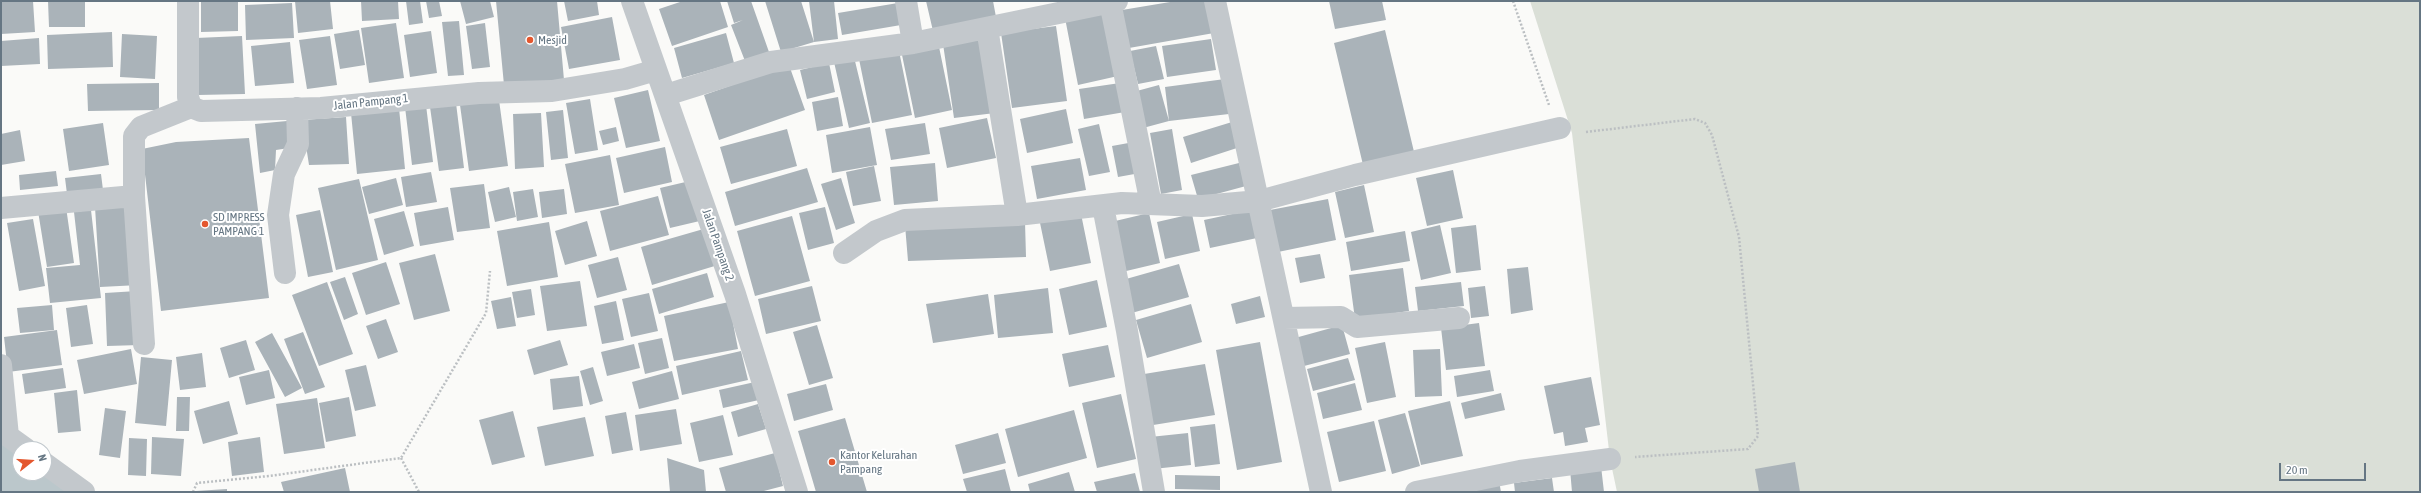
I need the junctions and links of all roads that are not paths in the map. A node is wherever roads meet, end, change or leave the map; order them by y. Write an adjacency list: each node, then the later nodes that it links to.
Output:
1 (188, 1): 11 (street)
2 (632, 1): 9 (street, Jalan Pampang 2)
3 (906, 1): 8 (street)
4 (1215, 1): 15 (street)
5 (1114, 2): 6 (street); 16 (street)
6 (1047, 8): 7 (street)
7 (987, 28): 8 (street); 19 (street)
8 (913, 44): 10 (street)
9 (656, 70): 10 (street, Jalan Pampang 2); 12 (street, Jalan Pampang 1)
10 (666, 95): 32 (street, Jalan Pampang 2)
11 (191, 107): 12 (street, Jalan Pampang 1); 14 (street)
12 (297, 108): 21 (street)
13 (1560, 128): 15 (street)
14 (134, 196): 18 (street); 24 (street)
15 (1258, 201): 16 (street); 22 (street)
16 (1151, 204): 17 (street)
17 (1103, 206): 19 (street); 33 (street)
18 (1, 208)
19 (1017, 215): 20 (street)
20 (844, 252)
21 (285, 273)
22 (1284, 318): 23 (street); 34 (street)
23 (1459, 318)
24 (144, 344)
25 (1, 364): 26 (street)
26 (4, 433): 27 (street)
27 (15, 441)
28 (1610, 459): 30 (street)
29 (52, 469): 31 (street)
30 (1442, 489): 35 (street)
31 (84, 492)
32 (797, 492)
33 (1154, 492)
34 (1321, 492)
35 (1416, 492)

